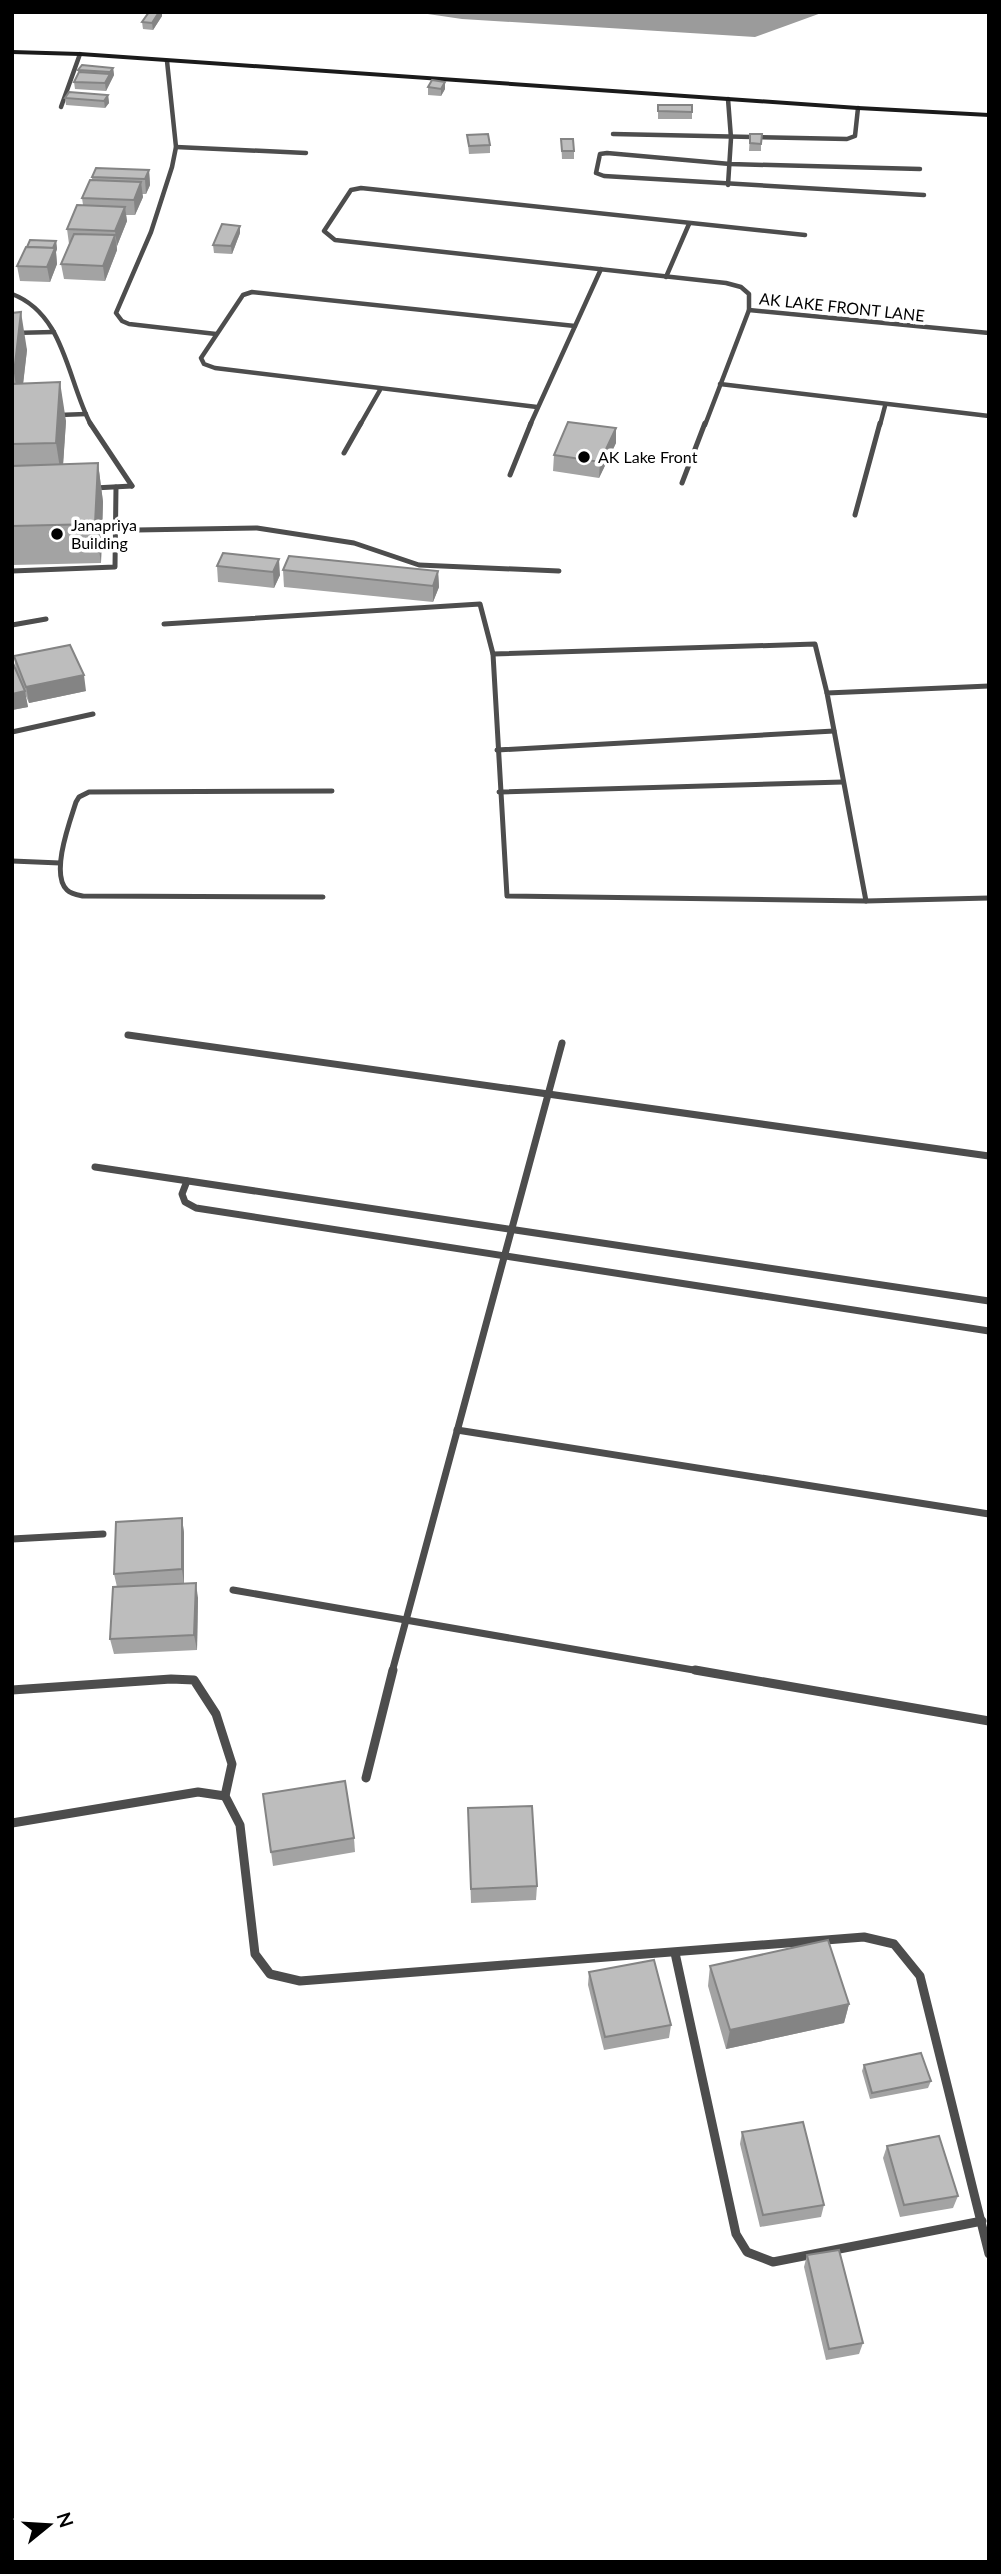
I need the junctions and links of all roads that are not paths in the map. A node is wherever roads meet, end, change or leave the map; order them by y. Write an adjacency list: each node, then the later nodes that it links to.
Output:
1 (12, 52): 2 (street)
2 (80, 54): 3 (street); 5 (street)
3 (167, 61): 4 (street); 10 (street)
4 (727, 99): 6 (street); 9 (street)
5 (61, 107)
6 (858, 108): 7 (street); 9 (street)
7 (989, 115)
8 (613, 134): 9 (street)
9 (732, 138): 12 (street)
10 (176, 147): 11 (street); 26 (street)
11 (306, 153)
12 (730, 164): 13 (street); 14 (street); 14 (street)
13 (920, 169)
14 (728, 185): 15 (street)
15 (924, 195)
16 (689, 224): 17 (street); 18 (street, AK LAKE FRONT LANE); 19 (street)
17 (805, 235)
18 (601, 270): 19 (street, AK LAKE FRONT LANE); 22 (street)
19 (666, 277): 21 (street, AK LAKE FRONT LANE)
20 (12, 294): 23 (street)
21 (749, 310): 25 (street, AK LAKE FRONT LANE); 27 (street)
22 (575, 327): 26 (street); 30 (street)
23 (54, 332): 24 (street); 31 (street)
24 (12, 333)
25 (989, 333)
26 (216, 334): 28 (street)
27 (720, 384): 29 (street); 36 (street)
28 (380, 390): 30 (street); 34 (street)
29 (885, 406): 33 (street); 39 (street)
30 (537, 407): 35 (street)
31 (86, 414): 32 (street); 37 (street)
32 (49, 415)
33 (989, 416)
34 (344, 453)
35 (510, 475)
36 (682, 483)
37 (116, 487): 38 (street); 41 (street)
38 (90, 488)
39 (855, 515)
40 (136, 530): 42 (street)
41 (12, 571)
42 (559, 571)
43 (46, 619): 45 (street)
44 (164, 624): 46 (street)
45 (12, 625)
46 (493, 654): 48 (street); 52 (street)
47 (989, 686): 48 (street)
48 (827, 693): 50 (street)
49 (93, 714): 51 (street)
50 (834, 731): 52 (street); 53 (street)
51 (12, 732)
52 (497, 750): 55 (street)
53 (844, 782): 55 (street); 60 (street)
54 (332, 791): 57 (street)
55 (499, 792): 60 (street)
56 (12, 861): 57 (street)
57 (60, 863): 58 (street)
58 (323, 897)
59 (989, 898): 60 (street)
60 (866, 901)
61 (128, 1034): 63 (street)
62 (562, 1043): 63 (street)
63 (548, 1094): 64 (street); 67 (street)
64 (989, 1156)
65 (95, 1167): 66 (street)
66 (187, 1181): 67 (street); 68 (street)
67 (511, 1231): 68 (street); 69 (street)
68 (504, 1256): 70 (street); 71 (street)
69 (989, 1301)
70 (989, 1331)
71 (457, 1430): 72 (street); 76 (street)
72 (989, 1514)
73 (103, 1534): 74 (street)
74 (12, 1539)
75 (233, 1590): 76 (street)
76 (405, 1620): 78 (street); 79 (street)
77 (12, 1690): 80 (street)
78 (989, 1721)
79 (366, 1778)
80 (225, 1796): 81 (street); 82 (street)
81 (12, 1823)
82 (675, 1953): 83 (street); 83 (street)
83 (982, 2221): 84 (street)
84 (989, 2254)

